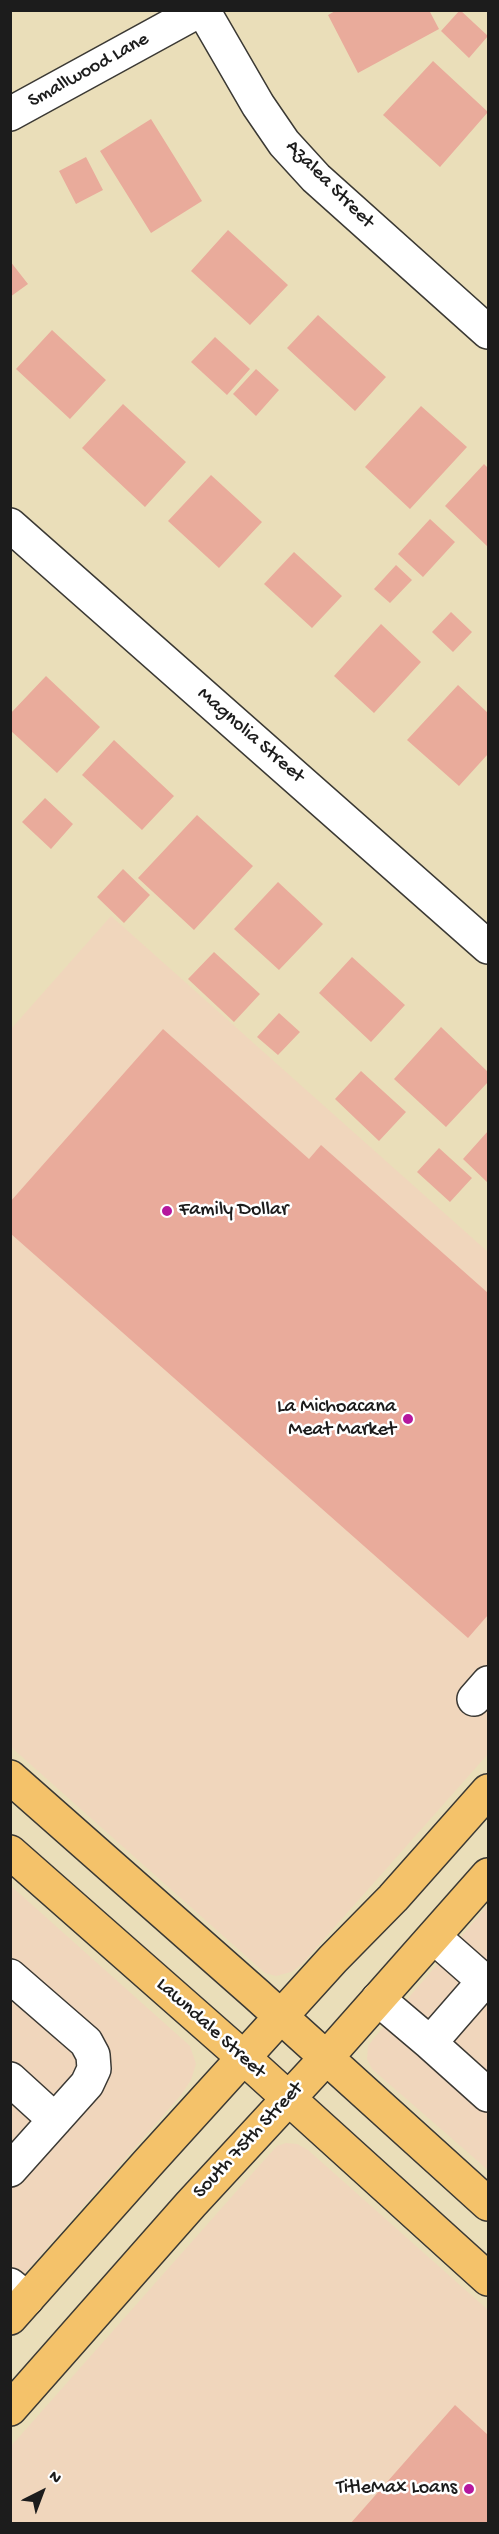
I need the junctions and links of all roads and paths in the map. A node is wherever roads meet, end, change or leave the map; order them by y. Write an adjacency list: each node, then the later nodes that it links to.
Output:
1 (201, 10): 2 (street, Smallwood Lane); 3 (street, Azalea Street)
2 (10, 114)
3 (489, 332)
4 (10, 525): 5 (street, Magnolia Street)
5 (489, 947)
6 (10, 1777): 14 (main road)
7 (489, 1791): 14 (main road)
8 (10, 1852): 16 (main road, Lawndale Street)
9 (489, 1875): 10 (main road, South 75th Street)
10 (434, 1936): 12 (street); 13 (main road, South 75th Street)
11 (10, 1976): 21 (street)
12 (486, 1983): 15 (street)
13 (378, 1999): 15 (street); 17 (main road, South 75th Street)
14 (281, 2017): 16 (main road); 17 (main road)
15 (429, 2043): 19 (street)
16 (244, 2058): 20 (main road, Lawndale Street); 25 (main road)
17 (326, 2058): 20 (main road, South 75th Street); 23 (main road)
18 (10, 2079): 21 (street)
19 (489, 2095)
20 (288, 2098): 24 (main road, Lawndale Street); 26 (main road, South 75th Street)
21 (55, 2120): 22 (street)
22 (10, 2170)
23 (489, 2204)
24 (489, 2279)
25 (16, 2301)
26 (10, 2409)

